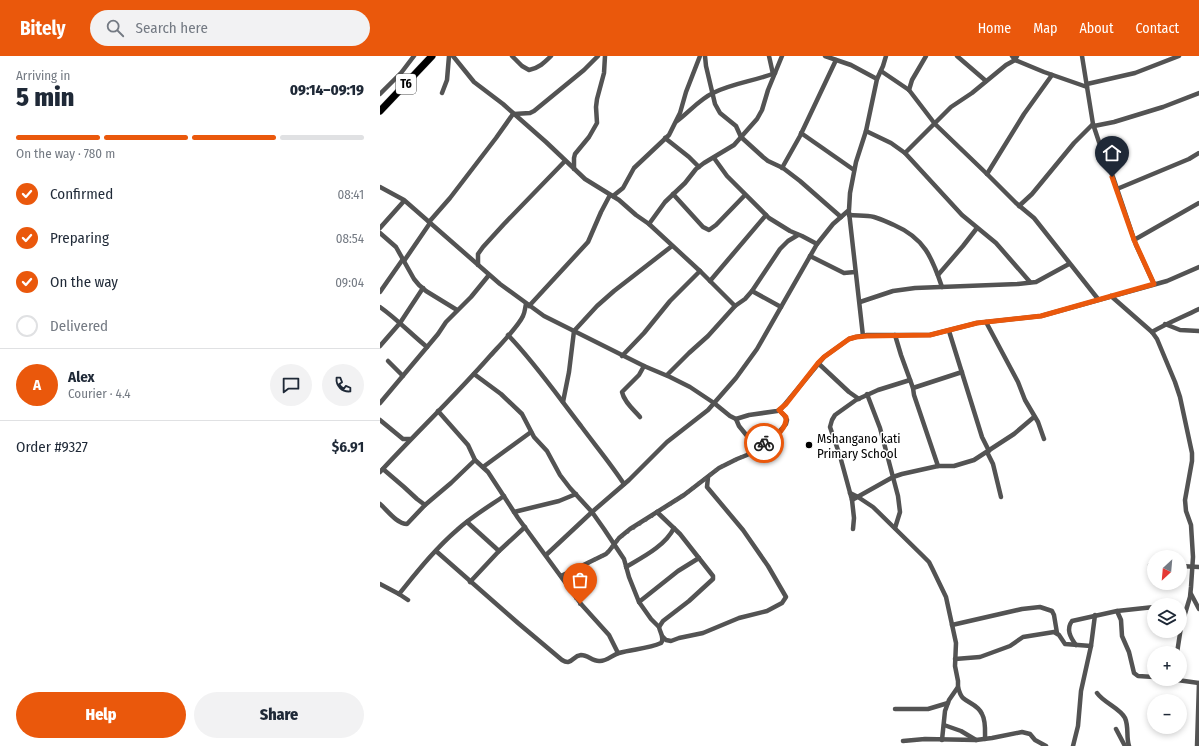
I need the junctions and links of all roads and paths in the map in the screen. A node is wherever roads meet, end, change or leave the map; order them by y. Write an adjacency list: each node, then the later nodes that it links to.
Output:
1 (414, 56): 28 (street)
2 (432, 56): 32 (highway, T6)
3 (448, 56): 29 (street)
4 (453, 56): 33 (street)
5 (512, 56): 6 (street)
6 (551, 56)
7 (598, 56): 33 (street)
8 (605, 56): 47 (street)
9 (700, 56): 34 (street)
10 (705, 56): 30 (street)
11 (769, 56): 22 (street)
12 (782, 56): 22 (street)
13 (826, 56): 20 (street)
14 (886, 56): 21 (street)
15 (926, 56): 27 (street)
16 (957, 56): 25 (street)
17 (1082, 56): 26 (street)
18 (1179, 56): 26 (street)
19 (1015, 57): 23 (street); 25 (street)
20 (836, 60): 24 (street); 38 (street)
21 (881, 71): 24 (street); 27 (street)
22 (774, 74): 30 (street); 39 (street)
23 (1052, 75): 26 (street); 49 (street)
24 (877, 79): 37 (street)
25 (986, 81): 35 (street)
26 (1087, 86): 36 (street)
27 (909, 90): 35 (street)
28 (381, 91)
29 (442, 93)
30 (712, 93): 34 (street); 39 (street)
31 (1199, 93): 36 (street)
32 (380, 111)
33 (513, 114): 44 (street); 61 (street)
34 (677, 121): 40 (street)
35 (935, 124): 41 (street); 49 (street)
36 (1094, 125): 51 (street); 57 (street)
37 (866, 131): 41 (street); 48 (street)
38 (801, 133): 46 (street); 48 (street)
39 (741, 137): 43 (street); 46 (street)
40 (665, 138): 45 (street); 54 (street)
41 (905, 153): 64 (street)
42 (1199, 153): 51 (street)
43 (714, 158): 45 (street); 53 (street)
44 (565, 160): 47 (street); 70 (street)
45 (699, 167): 52 (street)
46 (782, 168): 60 (street)
47 (574, 169): 54 (street)
48 (854, 170): 58 (street)
49 (987, 174): 57 (street)
50 (380, 187): 55 (street)
51 (1117, 189): 67 (street)
52 (673, 194): 53 (street); 62 (street)
53 (745, 195): 59 (street)
54 (612, 196): 62 (street); 91 (street)
55 (404, 201): 61 (street); 63 (street)
56 (1199, 203): 67 (street)
57 (1019, 206): 74 (street)
58 (849, 212): 60 (street); 78 (street); 80 (street)
59 (766, 215): 66 (street); 81 (street)
60 (841, 217): 68 (street)
61 (429, 223): 71 (street); 73 (street)
62 (649, 224): 69 (street)
63 (380, 228)
64 (976, 228): 80 (street); 82 (street)
65 (380, 233): 73 (street)
66 (798, 235): 68 (street); 86 (street)
67 (1134, 240): 83 (street)
68 (817, 244): 72 (street)
69 (672, 246): 77 (street); 100 (street)
70 (479, 252): 71 (street); 75 (street)
71 (468, 256): 75 (street)
72 (810, 256): 78 (street); 94 (street)
73 (403, 260): 85 (street); 87 (street)
74 (1070, 264): 82 (street); 89 (street)
75 (478, 265): 79 (street)
76 (1199, 267): 83 (street)
77 (700, 271): 81 (street); 109 (street)
78 (856, 272): 90 (street)
79 (489, 274): 91 (street); 96 (street)
80 (938, 275): 84 (street)
81 (710, 281): 92 (street)
82 (1030, 282): 84 (street)
83 (1154, 284): 88 (street)
84 (942, 287): 90 (street)
85 (423, 288): 96 (street); 98 (street)
86 (752, 291): 92 (street); 94 (street)
87 (380, 292)
88 (1111, 296): 89 (street); 103 (street)
89 (1098, 300): 97 (street)
90 (860, 302): 106 (street)
91 (528, 305): 100 (street); 104 (street)
92 (735, 306): 115 (street)
93 (380, 307): 98 (street)
94 (781, 307): 122 (street)
95 (1199, 309): 99 (street)
96 (457, 310): 108 (street)
97 (986, 322): 101 (street); 126 (street)
98 (400, 323): 107 (street); 108 (street)
99 (1165, 324): 102 (street); 103 (street)
100 (574, 331): 109 (street); 121 (street)
101 (949, 331): 105 (street); 113 (street)
102 (1199, 331)
103 (1152, 332): 164 (street)
104 (508, 335): 114 (street); 121 (street)
105 (895, 335): 106 (street); 117 (street)
106 (863, 336): 111 (street)
107 (380, 346)
108 (427, 347): 116 (street)
109 (622, 356): 112 (street)
110 (388, 361): 116 (street)
111 (818, 363): 120 (street); 124 (street)
112 (644, 366): 115 (street); 127 (street)
113 (962, 372): 118 (street); 134 (street)
114 (474, 374): 125 (street); 130 (street)
115 (667, 375): 122 (street)
116 (403, 376): 123 (street)
117 (910, 380): 118 (street); 119 (street)
118 (913, 388): 136 (street)
119 (867, 394): 120 (street); 140 (street)
120 (859, 399): 142 (street)
121 (563, 402): 141 (street)
122 (714, 402): 128 (street); 141 (street)
123 (380, 403)
124 (779, 410): 128 (street); 133 (street)
125 (438, 411): 131 (street); 135 (street)
126 (1034, 416): 132 (street); 134 (street)
127 (640, 417)
128 (736, 419): 133 (street)
129 (380, 420): 131 (street)
130 (532, 432): 137 (street); 143 (street)
131 (410, 439): 138 (street)
132 (1044, 439)
133 (756, 447): 139 (street)
134 (988, 451): 136 (street); 145 (street)
135 (475, 460): 137 (street); 149 (street)
136 (938, 466): 140 (street)
137 (483, 467): 144 (street)
138 (381, 471): 149 (street)
139 (708, 477): 152 (street); 181 (street)
140 (893, 478): 146 (street); 156 (street)
141 (624, 484): 151 (street)
142 (850, 493): 146 (street); 147 (street)
143 (576, 494): 150 (street); 151 (street)
144 (504, 496): 150 (street); 153 (street)
145 (1001, 496)
146 (858, 497): 147 (street); 156 (street)
147 (852, 500): 157 (street)
148 (380, 504): 149 (street)
149 (425, 505)
150 (514, 512): 154 (street)
151 (592, 512): 158 (street); 161 (street)
152 (657, 512): 155 (street); 158 (street)
153 (467, 522): 159 (street); 160 (street)
154 (525, 527): 160 (street); 161 (street)
155 (674, 528): 162 (street); 165 (street)
156 (895, 528): 178 (street)
157 (853, 529)
158 (614, 544): 165 (street); 167 (street)
159 (436, 551): 168 (street); 170 (street)
160 (499, 551): 168 (street)
161 (546, 555): 167 (street)
162 (699, 558): 173 (street); 179 (street)
163 (1187, 566): 164 (street)
164 (1193, 566): 166 (street); 171 (street)
165 (626, 567): 173 (street)
166 (1199, 567)
167 (561, 576): 185 (street)
168 (470, 582): 185 (street)
169 (380, 584): 170 (street)
170 (399, 594): 172 (street)
171 (1191, 594): 175 (street); 184 (street)
172 (408, 600)
173 (640, 602): 179 (street)
174 (1147, 609): 176 (street)
175 (1199, 609)
176 (1117, 611): 177 (street); 187 (street)
177 (1095, 615): 182 (street); 183 (street)
178 (952, 625): 180 (street); 186 (street)
179 (659, 627): 181 (street)
180 (1057, 633): 182 (street); 186 (street)
181 (662, 637): 185 (street)
182 (1076, 645): 183 (street)
183 (1091, 646): 201 (street)
184 (1178, 646)
185 (618, 653)
186 (955, 659): 190 (street)
187 (1147, 677)
188 (1187, 681): 189 (street)
189 (1199, 683): 204 (street)
190 (958, 687): 192 (street); 196 (street)
191 (1097, 693): 203 (street)
192 (948, 703): 193 (street); 194 (street)
193 (895, 709)
194 (944, 725): 197 (street); 198 (street)
195 (1116, 729): 202 (street)
196 (985, 739): 198 (street); 200 (street)
197 (942, 740): 198 (street); 199 (street)
198 (976, 740)
199 (904, 741)
200 (1046, 746)
201 (1073, 746)
202 (1125, 746)
203 (1129, 746)
204 (1197, 746)

